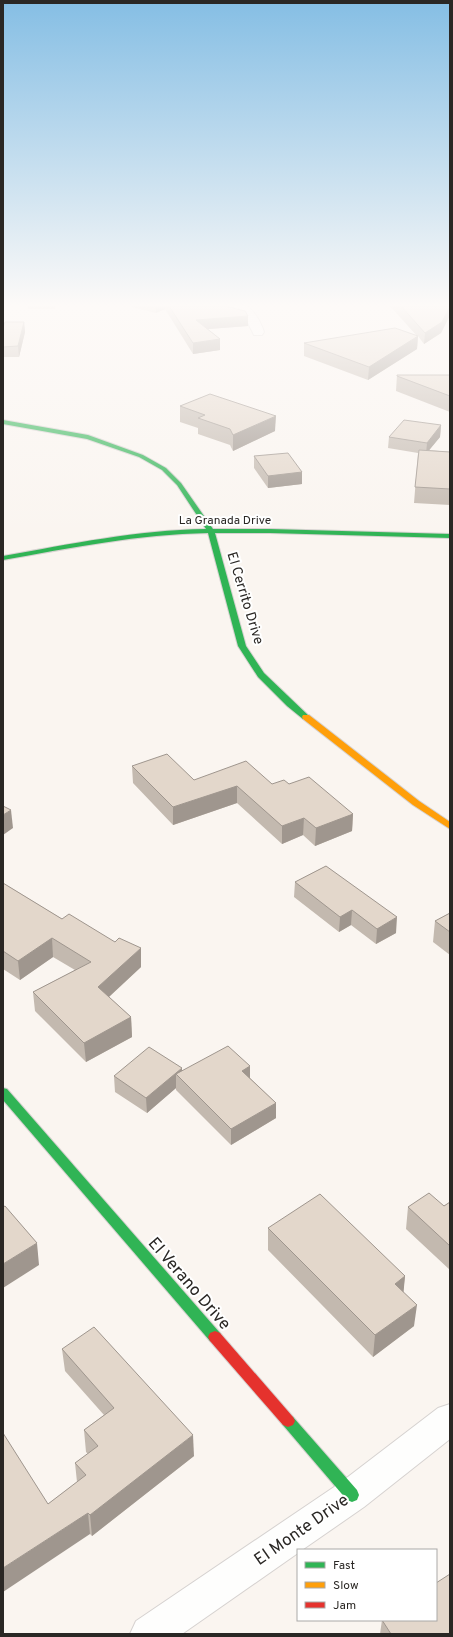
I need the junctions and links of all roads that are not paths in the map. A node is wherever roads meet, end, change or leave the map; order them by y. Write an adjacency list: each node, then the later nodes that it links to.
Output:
1 (3, 422): 2 (street, El Cerrito Drive)
2 (212, 531): 3 (street, La Granada Drive); 4 (street, La Granada Drive); 5 (street, El Cerrito Drive)
3 (450, 536)
4 (3, 558)
5 (450, 826)
6 (3, 1092): 8 (street, El Verano Drive)
7 (450, 1419): 8 (street, El Monte Drive)
8 (352, 1495): 9 (street, El Monte Drive)
9 (149, 1634)

